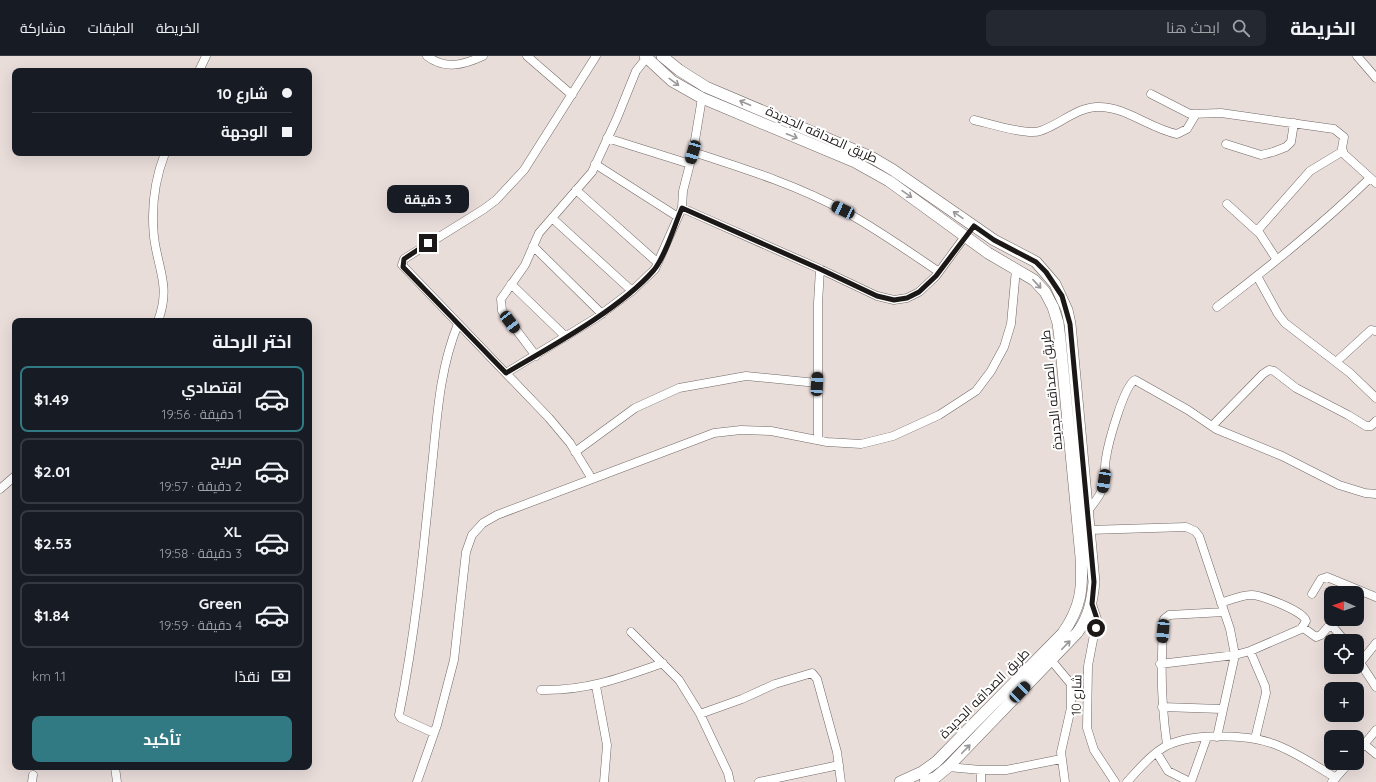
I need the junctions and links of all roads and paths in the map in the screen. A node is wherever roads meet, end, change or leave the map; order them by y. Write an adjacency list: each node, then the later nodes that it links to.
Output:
1 (206, 56): 9 (street)
2 (427, 56): 3 (street)
3 (483, 56)
4 (527, 56): 13 (street)
5 (596, 56): 13 (street)
6 (646, 56): 14 (street, طريق الصداقه الجديدة, one-way to 14); 18 (street)
7 (662, 56): 11 (street, طريق الصداقه الجديدة)
8 (1357, 56): 10 (street)
9 (200, 68)
10 (1376, 78)
11 (706, 87): 14 (street); 31 (street, طريق الصداقه الجديدة, one-way to 11)
12 (1151, 94): 15 (street)
13 (572, 95): 47 (street)
14 (702, 98): 21 (street); 33 (street, طريق الصداقه الجديدة, one-way to 33)
15 (1196, 114): 16 (street); 17 (street)
16 (974, 120)
17 (1294, 123): 19 (street); 20 (street)
18 (607, 138): 23 (street); 24 (street)
19 (1226, 144)
20 (1343, 151): 25 (street); 32 (street)
21 (693, 152): 24 (street); 40 (street)
22 (164, 156): 46 (street)
23 (595, 164): 26 (street); 29 (street)
24 (690, 164): 28 (street)
25 (1373, 181): 36 (street)
26 (576, 190): 30 (street); 37 (street)
27 (1227, 204): 32 (street)
28 (682, 208): 29 (street); 39 (street)
29 (678, 217): 37 (street)
30 (552, 218): 34 (street); 43 (street)
31 (974, 226): 33 (street); 35 (street, طريق الصداقه الجديدة)
32 (1257, 231): 36 (street)
33 (966, 235): 38 (street, طريق الصداقه الجديدة); 40 (street)
34 (534, 246): 42 (street); 45 (street)
35 (1017, 253): 38 (street); 63 (street, طريق الصداقه الجديدة)
36 (1277, 260): 41 (street)
37 (658, 263): 43 (street)
38 (1016, 268): 57 (street); 64 (street, طريق الصداقه الجديدة, one-way to 64)
39 (820, 269): 40 (street); 53 (street)
40 (939, 272)
41 (1257, 276): 44 (street); 51 (street)
42 (511, 284): 49 (street); 50 (street)
43 (632, 291): 45 (street)
44 (1217, 307)
45 (602, 314): 49 (street)
46 (159, 318)
47 (458, 324): 52 (street); 88 (street)
48 (1376, 331): 51 (street)
49 (566, 338): 50 (street)
50 (536, 356): 52 (street)
51 (1336, 362): 54 (street)
52 (506, 373): 58 (street)
53 (817, 384): 57 (street); 58 (street)
54 (1376, 398)
55 (1376, 421): 56 (street)
56 (1212, 426): 62 (street); 63 (street)
57 (818, 440): 60 (street)
58 (575, 452): 60 (street)
59 (12, 479): 61 (street)
60 (592, 479): 88 (street)
61 (0, 489)
62 (1376, 494)
63 (1087, 512): 64 (street, طريق الصداقه الجديدة)
64 (1084, 530): 67 (street); 68 (street, طريق الصداقه الجديدة); 110 (street, طريق الصداقه الجديدة)
65 (1312, 594): 66 (street)
66 (1376, 597)
67 (1221, 603): 69 (street); 70 (street)
68 (1092, 604): 77 (street, طريق الصداقه الجديدة, one-way to 68); 114 (street, شارع 10)
69 (1224, 612): 75 (street); 79 (street)
70 (1302, 627): 72 (street); 74 (street)
71 (631, 632): 78 (street)
72 (1339, 634)
73 (1376, 643): 76 (street)
74 (1250, 651): 75 (street); 91 (street)
75 (1235, 654): 79 (street); 85 (street)
76 (1364, 655)
77 (1051, 660): 96 (street); 98 (street, طريق الصداقه الجديدة, one-way to 77)
78 (663, 663): 81 (street); 86 (street)
79 (1160, 664): 84 (street)
80 (1364, 668): 82 (street)
81 (596, 686): 83 (street); 106 (street)
82 (1376, 687)
83 (541, 690)
84 (1162, 707): 85 (street); 93 (street)
85 (1222, 710): 90 (street)
86 (700, 714): 97 (street); 107 (street)
87 (1376, 730): 92 (street)
88 (434, 733): 105 (street)
89 (1207, 737): 90 (street); 93 (street); 116 (street)
90 (1217, 737): 91 (street)
91 (1255, 739): 103 (street)
92 (1364, 744): 95 (street)
93 (1167, 746): 94 (street)
94 (1157, 753): 115 (street); 116 (street)
95 (1376, 754)
96 (1061, 759): 100 (street); 113 (street)
97 (839, 766): 108 (street); 109 (street)
98 (948, 767): 100 (street); 102 (street, طريق الصداقه الجديدة)
99 (115, 770): 104 (street)
100 (981, 770): 112 (street)
101 (1343, 770): 103 (street)
102 (938, 779): 111 (street, طريق الصداقه الجديدة)
103 (1334, 780)
104 (116, 782)
105 (417, 782)
106 (604, 782)
107 (730, 782)
108 (759, 782)
109 (841, 782)
110 (900, 782)
111 (925, 782)
112 (981, 782)
113 (1065, 782)
114 (1115, 782)
115 (1127, 782)
116 (1191, 782)

